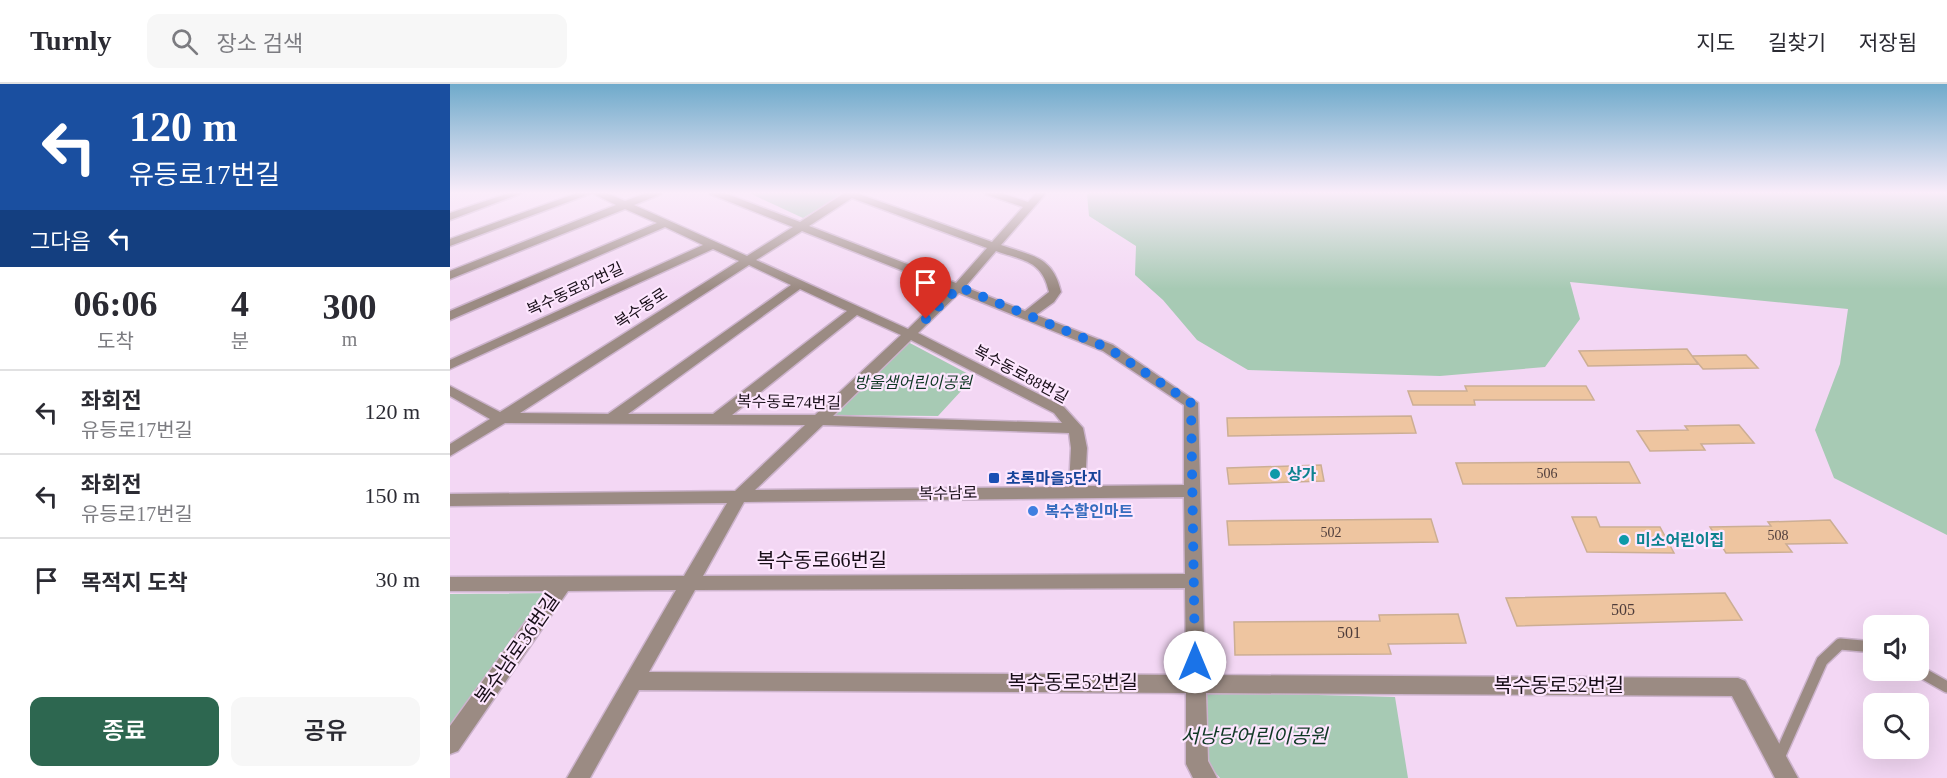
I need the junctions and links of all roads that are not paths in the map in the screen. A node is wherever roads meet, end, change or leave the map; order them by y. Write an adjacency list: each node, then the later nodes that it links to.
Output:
1 (500, 224): 10 (street)
2 (574, 224): 14 (street)
3 (663, 224): 19 (street, 복수동로87번길)
4 (669, 224): 11 (street)
5 (795, 224): 9 (street)
6 (802, 224): 9 (street, 복수동로)
7 (934, 224): 12 (street, 복수동로)
8 (1015, 224): 12 (street)
9 (799, 226): 13 (street, 복수동로); 16 (street)
10 (450, 243)
11 (714, 244): 13 (street); 21 (street, 복수동로87번길)
12 (995, 248): 16 (street); 18 (street, 복수동로)
13 (748, 259): 15 (street, 복수동로88번길); 23 (street, 복수동로)
14 (450, 274)
15 (801, 283): 17 (street, 복수동로88번길); 24 (street)
16 (959, 287): 18 (street); 20 (street)
17 (856, 310): 20 (street, 복수동로88번길); 25 (street)
18 (1027, 315): 29 (street)
19 (450, 316)
20 (909, 334): 26 (street); 27 (street, 복수동로88번길)
21 (450, 365)
22 (450, 390): 23 (street)
23 (501, 418): 24 (street, 복수동로74번길); 28 (street, 복수동로)
24 (612, 418): 25 (street, 복수동로74번길)
25 (717, 419): 26 (street, 복수동로74번길)
26 (819, 420): 27 (street, 복수동로74번길); 31 (street)
27 (1076, 428): 30 (street)
28 (450, 451)
29 (1193, 491): 30 (street, 복수남로); 33 (street)
30 (1077, 492): 31 (street, 복수남로)
31 (738, 496): 32 (street, 복수남로); 34 (street)
32 (450, 500)
33 (1195, 581): 34 (street, 복수동로66번길); 40 (street)
34 (689, 583): 36 (street, 복수동로66번길); 39 (street)
35 (450, 584): 36 (street, 복수동로66번길)
36 (563, 584): 42 (street, 복수남로36번길)
37 (1863, 646): 43 (lane)
38 (1929, 677): 41 (lane)
39 (632, 681): 40 (street, 복수동로52번길); 44 (street)
40 (1195, 683): 43 (street, 복수동로52번길); 45 (street)
41 (1947, 687)
42 (450, 744)
43 (1783, 769)
44 (578, 778)
45 (1206, 778)

